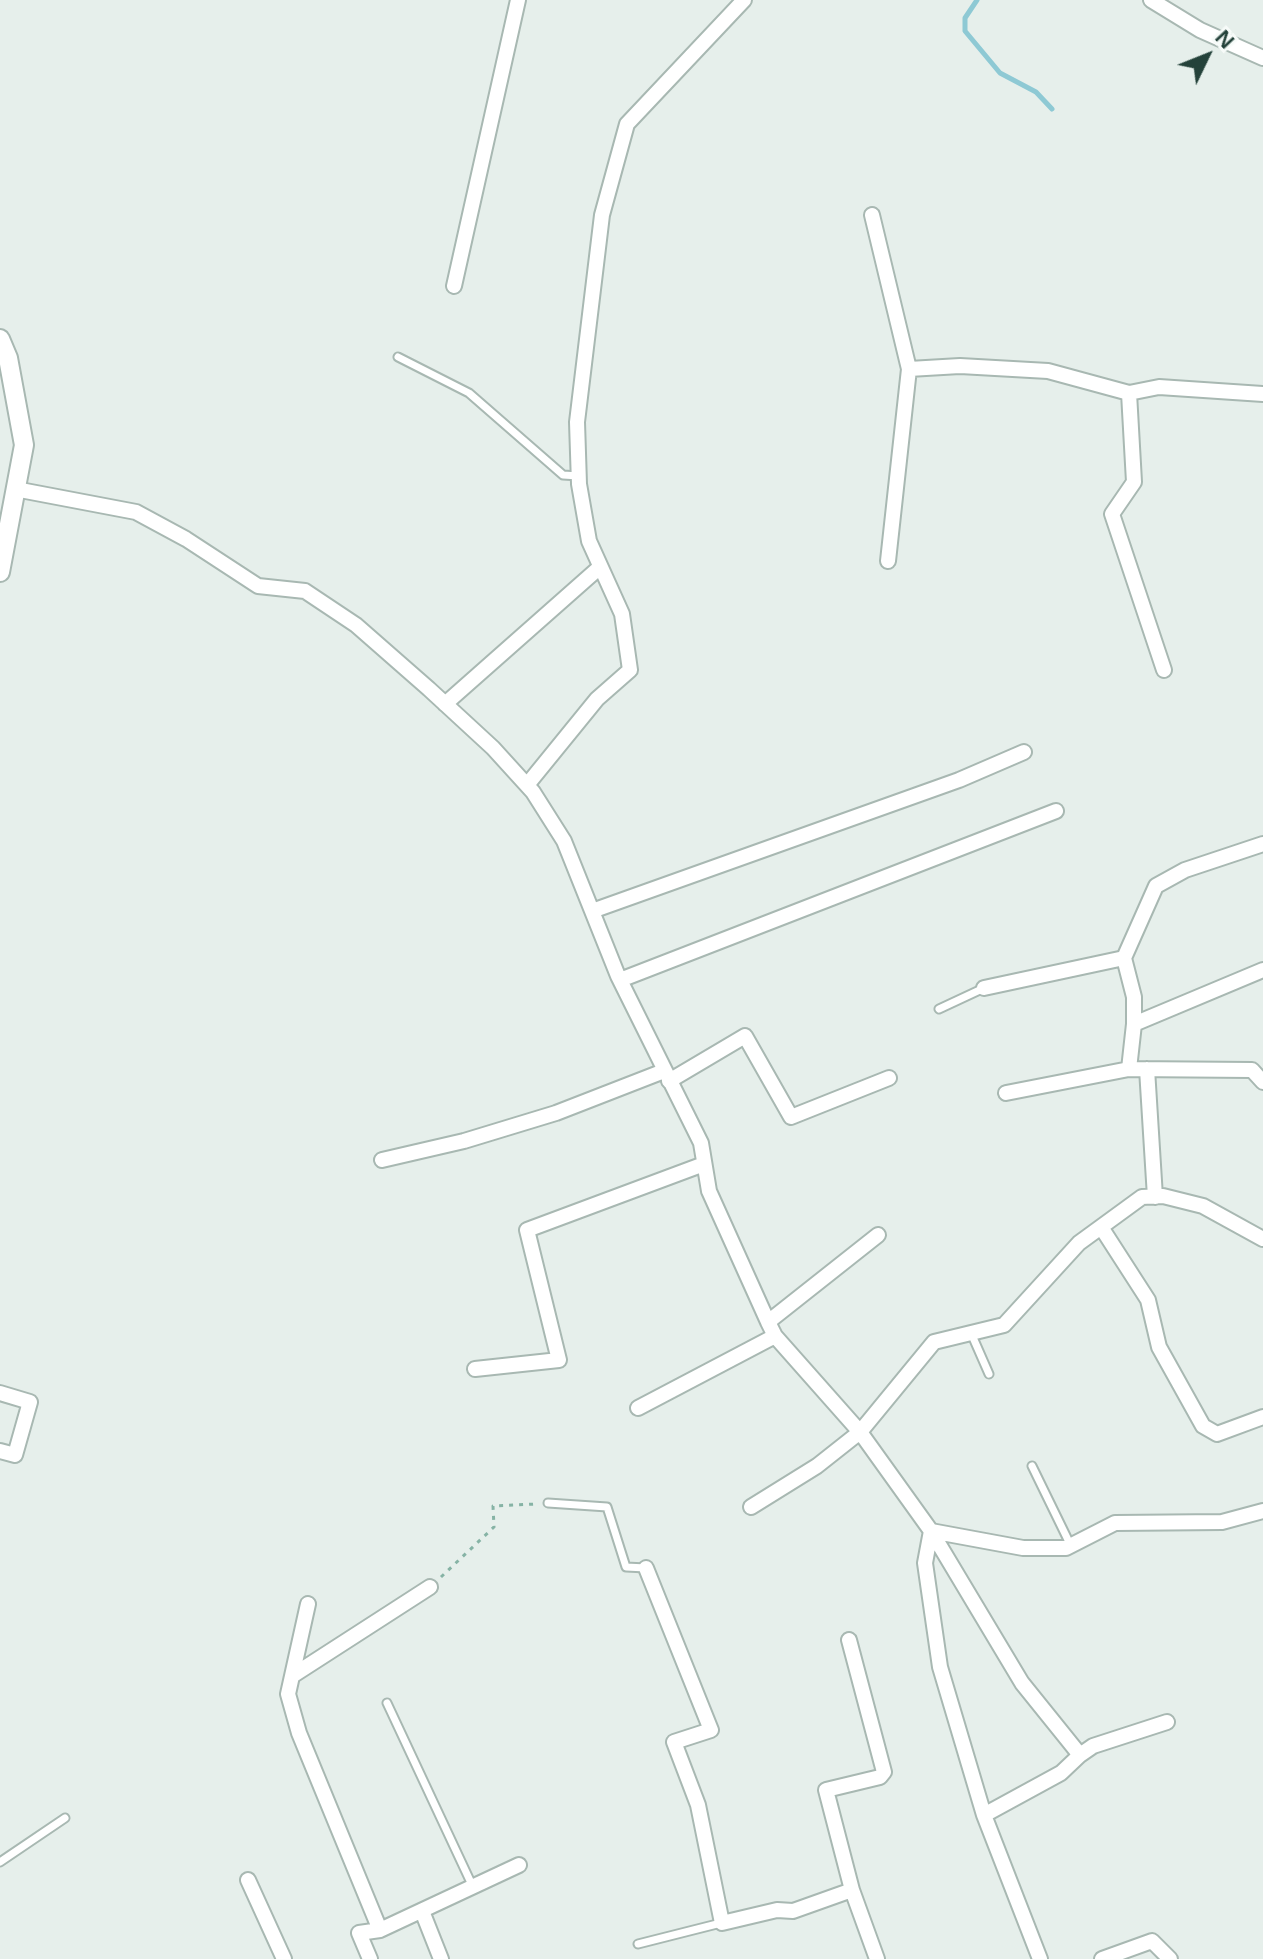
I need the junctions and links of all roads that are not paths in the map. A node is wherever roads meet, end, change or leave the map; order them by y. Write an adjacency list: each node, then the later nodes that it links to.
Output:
1 (518, 0): 6 (street)
2 (744, 0): 12 (street)
3 (1151, 0): 4 (street)
4 (1263, 58)
5 (872, 215): 9 (street)
6 (454, 286)
7 (0, 339): 13 (street)
8 (398, 357): 12 (lane)
9 (909, 369): 10 (street); 14 (street)
10 (1129, 393): 11 (street); 17 (street)
11 (1263, 394)
12 (579, 476): 15 (street)
13 (15, 489): 16 (street); 18 (street)
14 (888, 561)
15 (600, 567): 18 (street); 20 (street)
16 (0, 572)
17 (1164, 670)
18 (445, 704): 20 (street)
19 (1024, 752): 23 (street)
20 (527, 785): 23 (street)
21 (1056, 811): 26 (street)
22 (1263, 844): 24 (street)
23 (592, 911): 26 (street)
24 (1124, 958): 27 (street); 29 (street)
25 (1263, 970): 29 (street)
26 (620, 980): 32 (street)
27 (984, 988): 28 (lane)
28 (939, 1009)
29 (1134, 1024): 30 (street)
30 (1129, 1069): 31 (street); 35 (street)
31 (1147, 1069): 34 (street); 38 (street)
32 (667, 1076): 33 (street); 36 (street); 37 (street)
33 (889, 1078)
34 (1263, 1082)
35 (1006, 1093)
36 (382, 1160)
37 (704, 1164): 42 (street); 44 (street)
38 (1155, 1197): 39 (street); 41 (street)
39 (1101, 1227): 43 (street); 48 (street)
40 (878, 1235): 42 (street)
41 (1263, 1239)
42 (771, 1329): 47 (street); 49 (street)
43 (971, 1333): 45 (lane); 49 (street)
44 (475, 1369)
45 (989, 1374)
46 (0, 1393): 50 (street)
47 (638, 1408)
48 (1263, 1417)
49 (860, 1432): 53 (street); 55 (street)
50 (0, 1451)
51 (1032, 1466): 56 (lane)
52 (548, 1503): 57 (lane)
53 (751, 1507)
54 (1263, 1511): 56 (street)
55 (931, 1531): 56 (street); 64 (street); 65 (street)
56 (1071, 1546)
57 (646, 1568): 73 (street)
58 (430, 1587): 61 (street)
59 (308, 1604): 61 (street)
60 (849, 1640): 71 (street)
61 (292, 1676): 74 (street)
62 (387, 1703): 70 (lane)
63 (1167, 1722): 64 (street)
64 (1080, 1755): 65 (street)
65 (984, 1815): 80 (street)
66 (65, 1818): 67 (lane)
67 (0, 1862)
68 (519, 1865): 70 (street)
69 (248, 1880): 76 (street)
70 (473, 1887): 72 (street)
71 (852, 1890): 73 (street); 79 (street)
72 (422, 1911): 74 (street); 78 (street)
73 (722, 1923): 75 (lane)
74 (380, 1930): 77 (street)
75 (638, 1944)
76 (284, 1959)
77 (370, 1959)
78 (441, 1959)
79 (877, 1959)
80 (1040, 1959)
81 (1102, 1959): 82 (street)
82 (1170, 1959)

